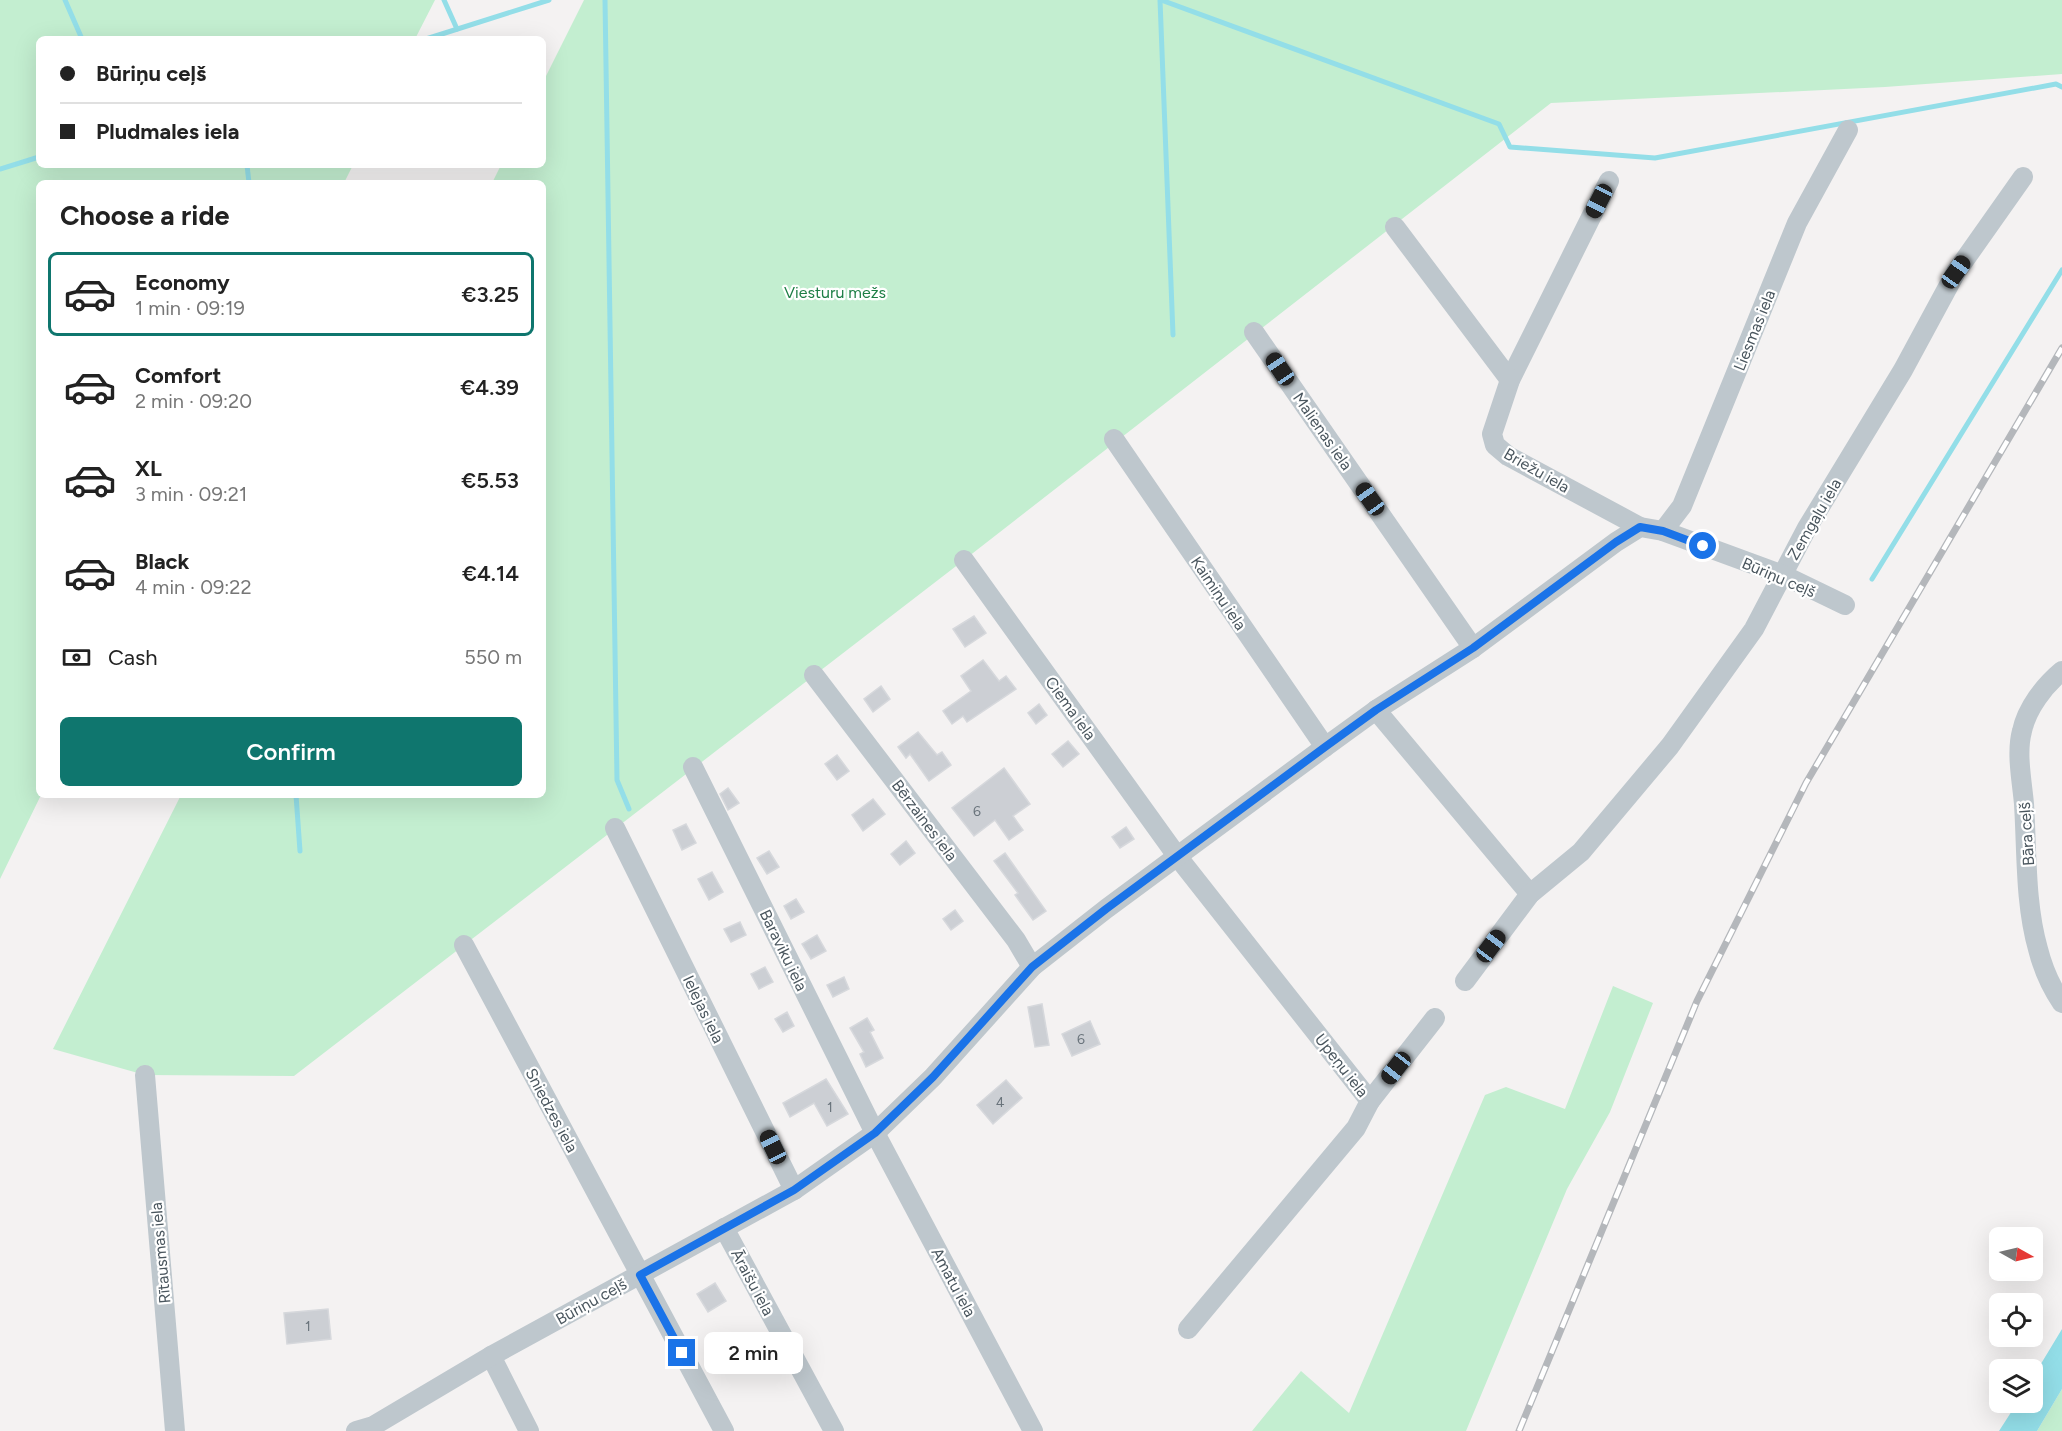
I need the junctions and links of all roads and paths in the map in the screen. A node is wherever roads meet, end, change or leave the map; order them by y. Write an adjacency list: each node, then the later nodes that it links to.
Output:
1 (1848, 130): 9 (street, Liesmas iela)
2 (2023, 177): 11 (street, Zemgaļu iela)
3 (1609, 181): 6 (street, Briežu iela)
4 (1395, 227): 6 (street)
5 (1254, 332): 13 (street, Malienas iela)
6 (1510, 380): 8 (street, Briežu iela)
7 (1114, 439): 17 (street, Kaimiņu iela)
8 (1640, 527): 9 (street, Būriņu ceļš); 13 (street, Būriņu ceļš)
9 (1663, 531): 11 (street, Būriņu ceļš)
10 (964, 561): 20 (street, Ciema iela)
11 (1783, 576): 12 (street, Būriņu ceļš); 21 (street, Zemgaļu iela)
12 (1845, 605)
13 (1473, 648): 16 (street, Būriņu ceļš)
14 (2062, 671): 25 (street, Bāra ceļš)
15 (814, 675): 23 (street, Bērzaines iela)
16 (1376, 710): 17 (street, Būriņu ceļš); 21 (street)
17 (1325, 747): 20 (street, Būriņu ceļš)
18 (693, 767): 29 (street, Baraviku iela)
19 (615, 828): 30 (street, Ielejas iela)
20 (1177, 856): 23 (street, Būriņu ceļš); 28 (street, Upeņu iela)
21 (1530, 894): 24 (street, Zemgaļu iela)
22 (464, 945): 32 (street, Sniedzes iela)
23 (1032, 967): 29 (street, Būriņu ceļš)
24 (1465, 981)
25 (2062, 1003)
26 (1435, 1018): 28 (street)
27 (145, 1075): 35 (street, Rītausmas iela)
28 (1370, 1101): 33 (street, Upeņu iela)
29 (875, 1133): 30 (street, Būriņu ceļš); 40 (street, Amatu iela)
30 (794, 1190): 31 (street, Būriņu ceļš)
31 (724, 1228): 32 (street, Būriņu ceļš); 39 (street, Āraišu iela)
32 (640, 1275): 34 (street, Būriņu ceļš); 38 (street, Sniedzes iela)
33 (1188, 1329)
34 (491, 1356): 36 (street, Būriņu ceļš); 37 (street)
35 (175, 1431)
36 (356, 1431)
37 (529, 1431)
38 (724, 1431)
39 (834, 1431)
40 (1033, 1431)

